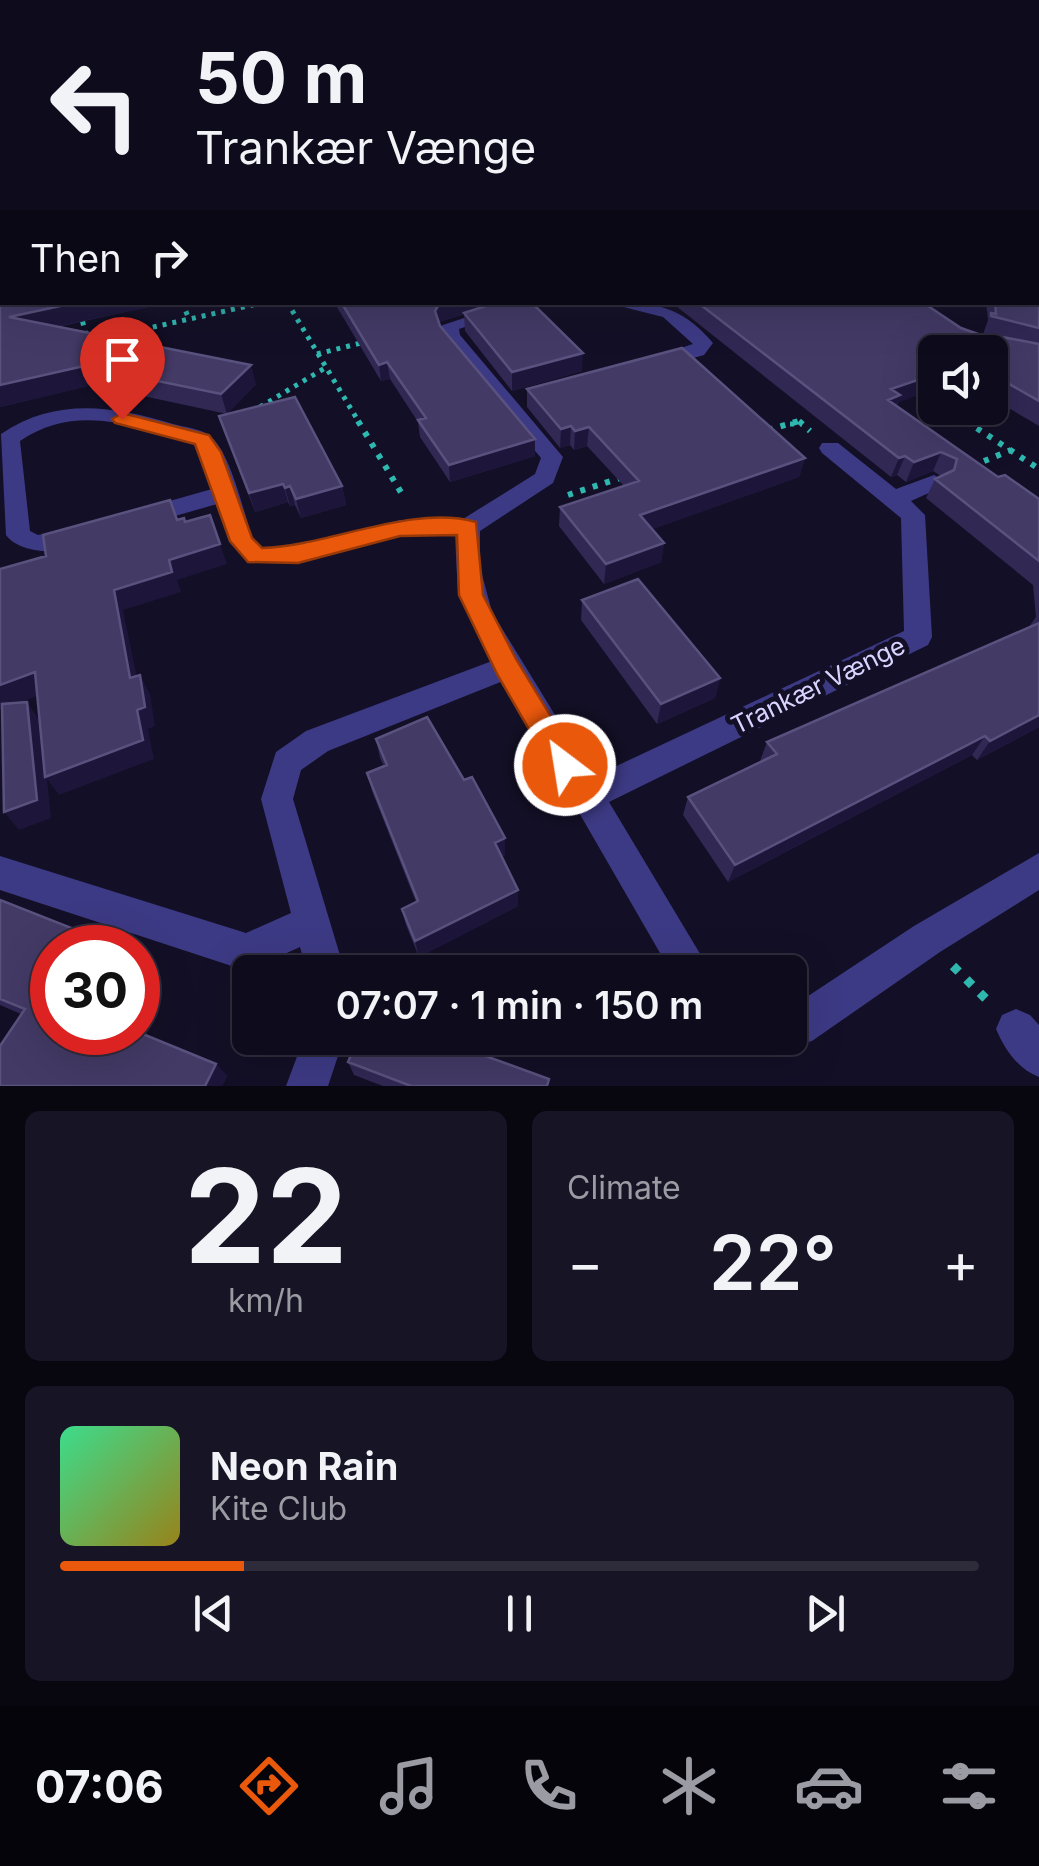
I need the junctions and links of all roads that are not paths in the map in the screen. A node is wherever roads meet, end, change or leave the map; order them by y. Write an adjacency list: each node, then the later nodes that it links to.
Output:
1 (522, 305): 8 (street)
2 (627, 305): 3 (street)
3 (640, 366)
4 (830, 448): 7 (street, Trankær Vænge)
5 (934, 482): 7 (street)
6 (222, 494): 6 (street); 8 (street)
7 (894, 499): 10 (street, Trankær Vænge)
8 (468, 527): 9 (street)
9 (507, 667): 10 (street); 13 (street)
10 (584, 798): 15 (street)
11 (1039, 870): 16 (street)
12 (0, 874): 13 (street)
13 (309, 924): 14 (street)
14 (320, 955)
15 (681, 955)
16 (807, 1021)
17 (318, 1055): 18 (street)
18 (307, 1086)

